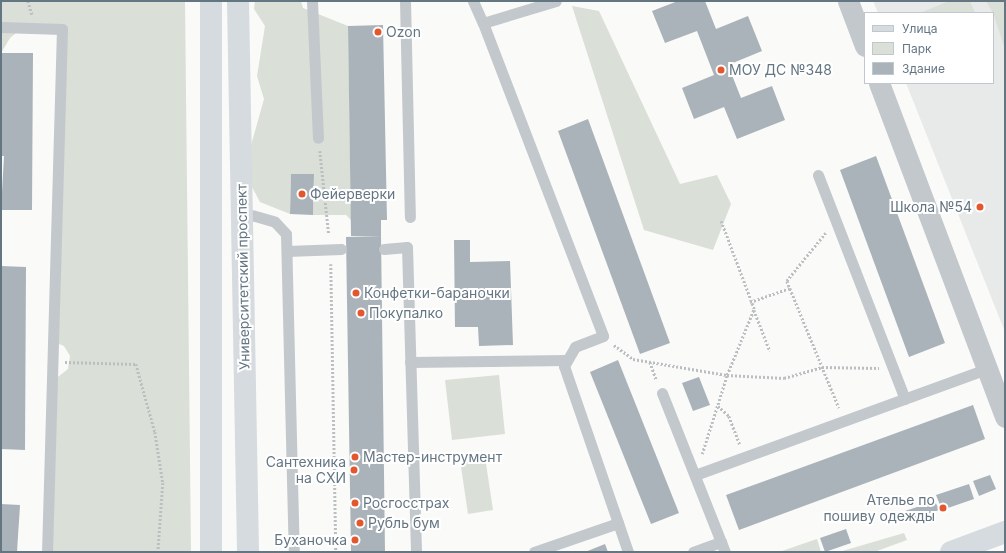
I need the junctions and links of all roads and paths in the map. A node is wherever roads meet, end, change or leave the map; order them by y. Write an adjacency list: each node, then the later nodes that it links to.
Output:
1 (211, 1): 46 (main road, Университетский проспект)
2 (238, 1): 14 (main road, Университетский проспект)
3 (312, 1): 12 (lane)
4 (405, 1): 15 (lane)
5 (473, 1): 8 (lane)
6 (556, 1): 8 (lane)
7 (848, 1): 10 (street)
8 (483, 23): 24 (lane)
9 (1, 27): 27 (lane)
10 (864, 43)
11 (879, 84): 32 (street)
12 (318, 138): 19 (path)
13 (818, 175): 16 (lane)
14 (241, 212): 20 (lane); 47 (main road, Университетский проспект)
15 (410, 217)
16 (836, 220): 21 (path); 31 (lane)
17 (721, 221): 22 (path)
18 (384, 249): 28 (lane)
19 (336, 250): 20 (lane); 49 (path)
20 (287, 251): 48 (lane)
21 (790, 288): 22 (path); 30 (path)
22 (750, 302): 23 (path)
23 (754, 310): 25 (path); 33 (path)
24 (603, 336): 26 (lane); 29 (path)
25 (770, 351)
26 (567, 360): 28 (lane); 41 (lane)
27 (52, 362): 44 (lane); 45 (path)
28 (410, 362): 50 (lane)
29 (650, 362): 33 (path); 34 (path)
30 (822, 367): 31 (path); 33 (path); 38 (path)
31 (894, 369): 35 (lane)
32 (986, 369): 35 (lane); 37 (street)
33 (727, 375): 36 (path)
34 (662, 392): 40 (lane)
35 (905, 399): 38 (lane)
36 (718, 405): 39 (path); 40 (path)
37 (1005, 417)
38 (844, 421): 39 (lane)
39 (745, 457): 40 (lane)
40 (695, 475): 43 (lane)
41 (618, 523): 51 (lane); 52 (lane)
42 (1005, 532): 54 (main road)
43 (723, 547): 53 (lane)
44 (47, 552)
45 (158, 552)
46 (211, 552)
47 (248, 552)
48 (294, 552)
49 (336, 552)
50 (416, 552)
51 (534, 552)
52 (628, 552)
53 (693, 552)
54 (951, 552)

